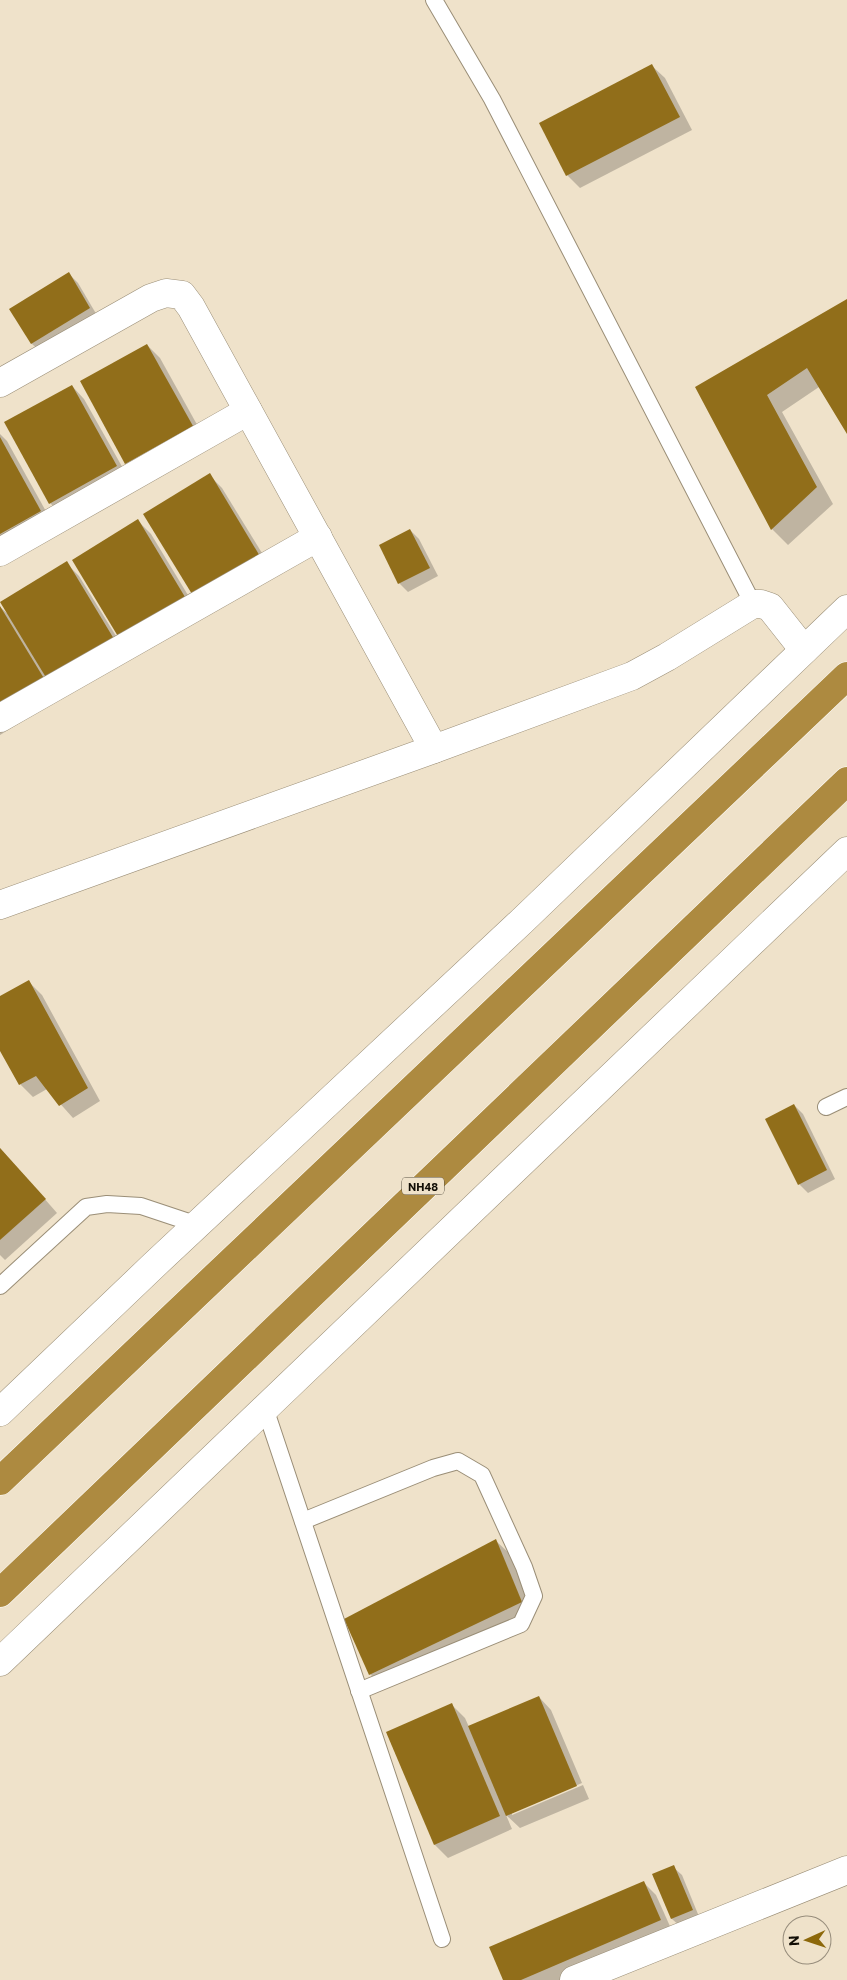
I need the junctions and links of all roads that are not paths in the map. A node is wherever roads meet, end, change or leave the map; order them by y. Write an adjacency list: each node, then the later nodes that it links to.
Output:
1 (434, 0): 6 (lane)
2 (0, 383): 3 (street)
3 (248, 411): 4 (street); 5 (street)
4 (318, 537): 10 (street); 11 (street)
5 (0, 552)
6 (753, 604): 8 (street); 11 (street)
7 (847, 609): 8 (street)
8 (804, 650): 17 (street)
9 (847, 676): 21 (highway)
10 (0, 718)
11 (434, 749): 14 (street)
12 (847, 781): 23 (highway, NH48)
13 (847, 851): 20 (street)
14 (0, 905)
15 (847, 1097): 16 (lane)
16 (826, 1107)
17 (198, 1225): 18 (lane); 19 (street)
18 (0, 1286)
19 (3, 1403)
20 (265, 1408): 22 (lane); 24 (street)
21 (0, 1481)
22 (302, 1521): 25 (lane); 25 (lane)
23 (0, 1593)
24 (0, 1662)
25 (359, 1691): 27 (lane)
26 (847, 1870): 28 (street)
27 (442, 1939)
28 (574, 1980)

